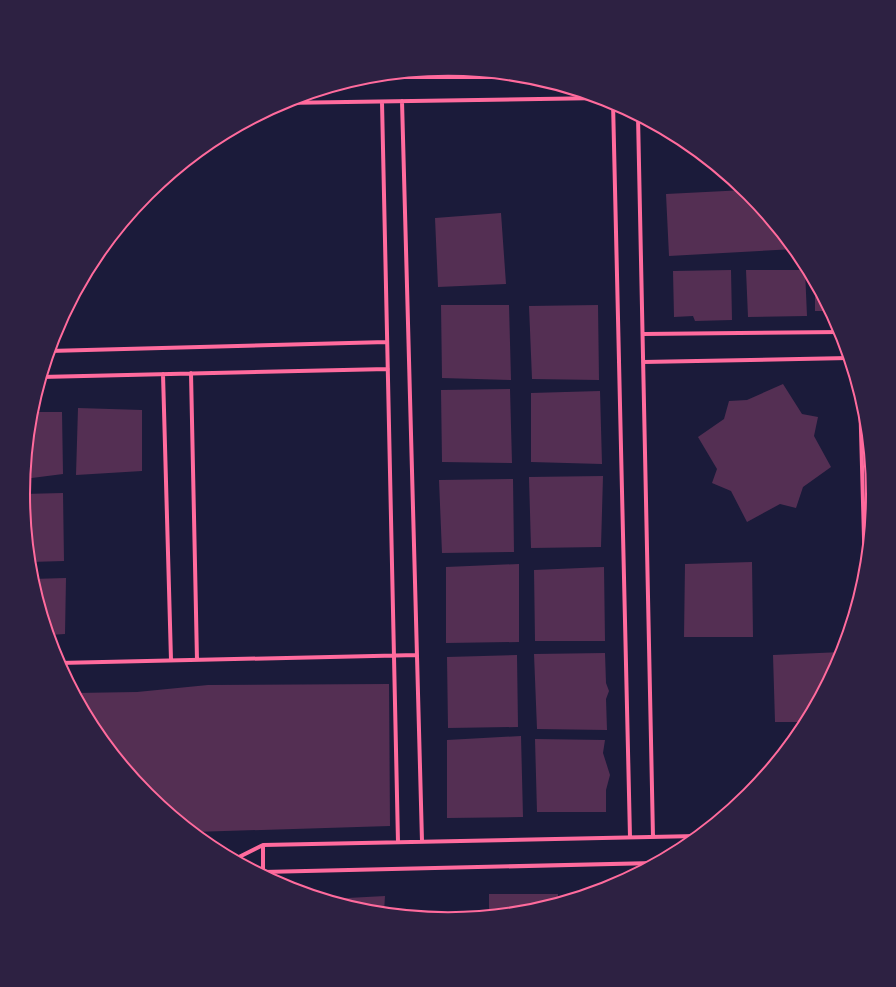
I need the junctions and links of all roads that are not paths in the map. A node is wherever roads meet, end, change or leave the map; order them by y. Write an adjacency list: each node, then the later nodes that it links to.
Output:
1 (412, 77): 2 (street)
2 (484, 77)
3 (583, 98): 4 (street)
4 (402, 101): 5 (street); 21 (street)
5 (382, 102): 6 (street); 11 (street)
6 (300, 103)
7 (613, 109): 27 (street)
8 (638, 122): 10 (street)
9 (833, 332): 10 (street)
10 (643, 334): 14 (street)
11 (387, 342): 12 (street); 15 (street)
12 (55, 351)
13 (844, 358): 14 (street)
14 (643, 362): 28 (street)
15 (388, 369): 16 (street); 22 (street)
16 (191, 373): 17 (street); 24 (street)
17 (163, 374): 18 (street); 23 (street)
18 (47, 377)
19 (861, 433): 20 (street)
20 (864, 532)
21 (417, 654): 22 (street); 30 (street)
22 (394, 655): 24 (street); 29 (street)
23 (171, 660): 24 (street); 25 (street)
24 (197, 660)
25 (66, 663)
26 (687, 836): 28 (street)
27 (630, 837): 28 (street); 30 (street)
28 (653, 837)
29 (398, 842): 30 (street); 31 (street)
30 (422, 842)
31 (263, 845): 32 (street); 34 (street)
32 (241, 856)
33 (642, 863): 35 (street)
34 (263, 868)
35 (273, 873)

